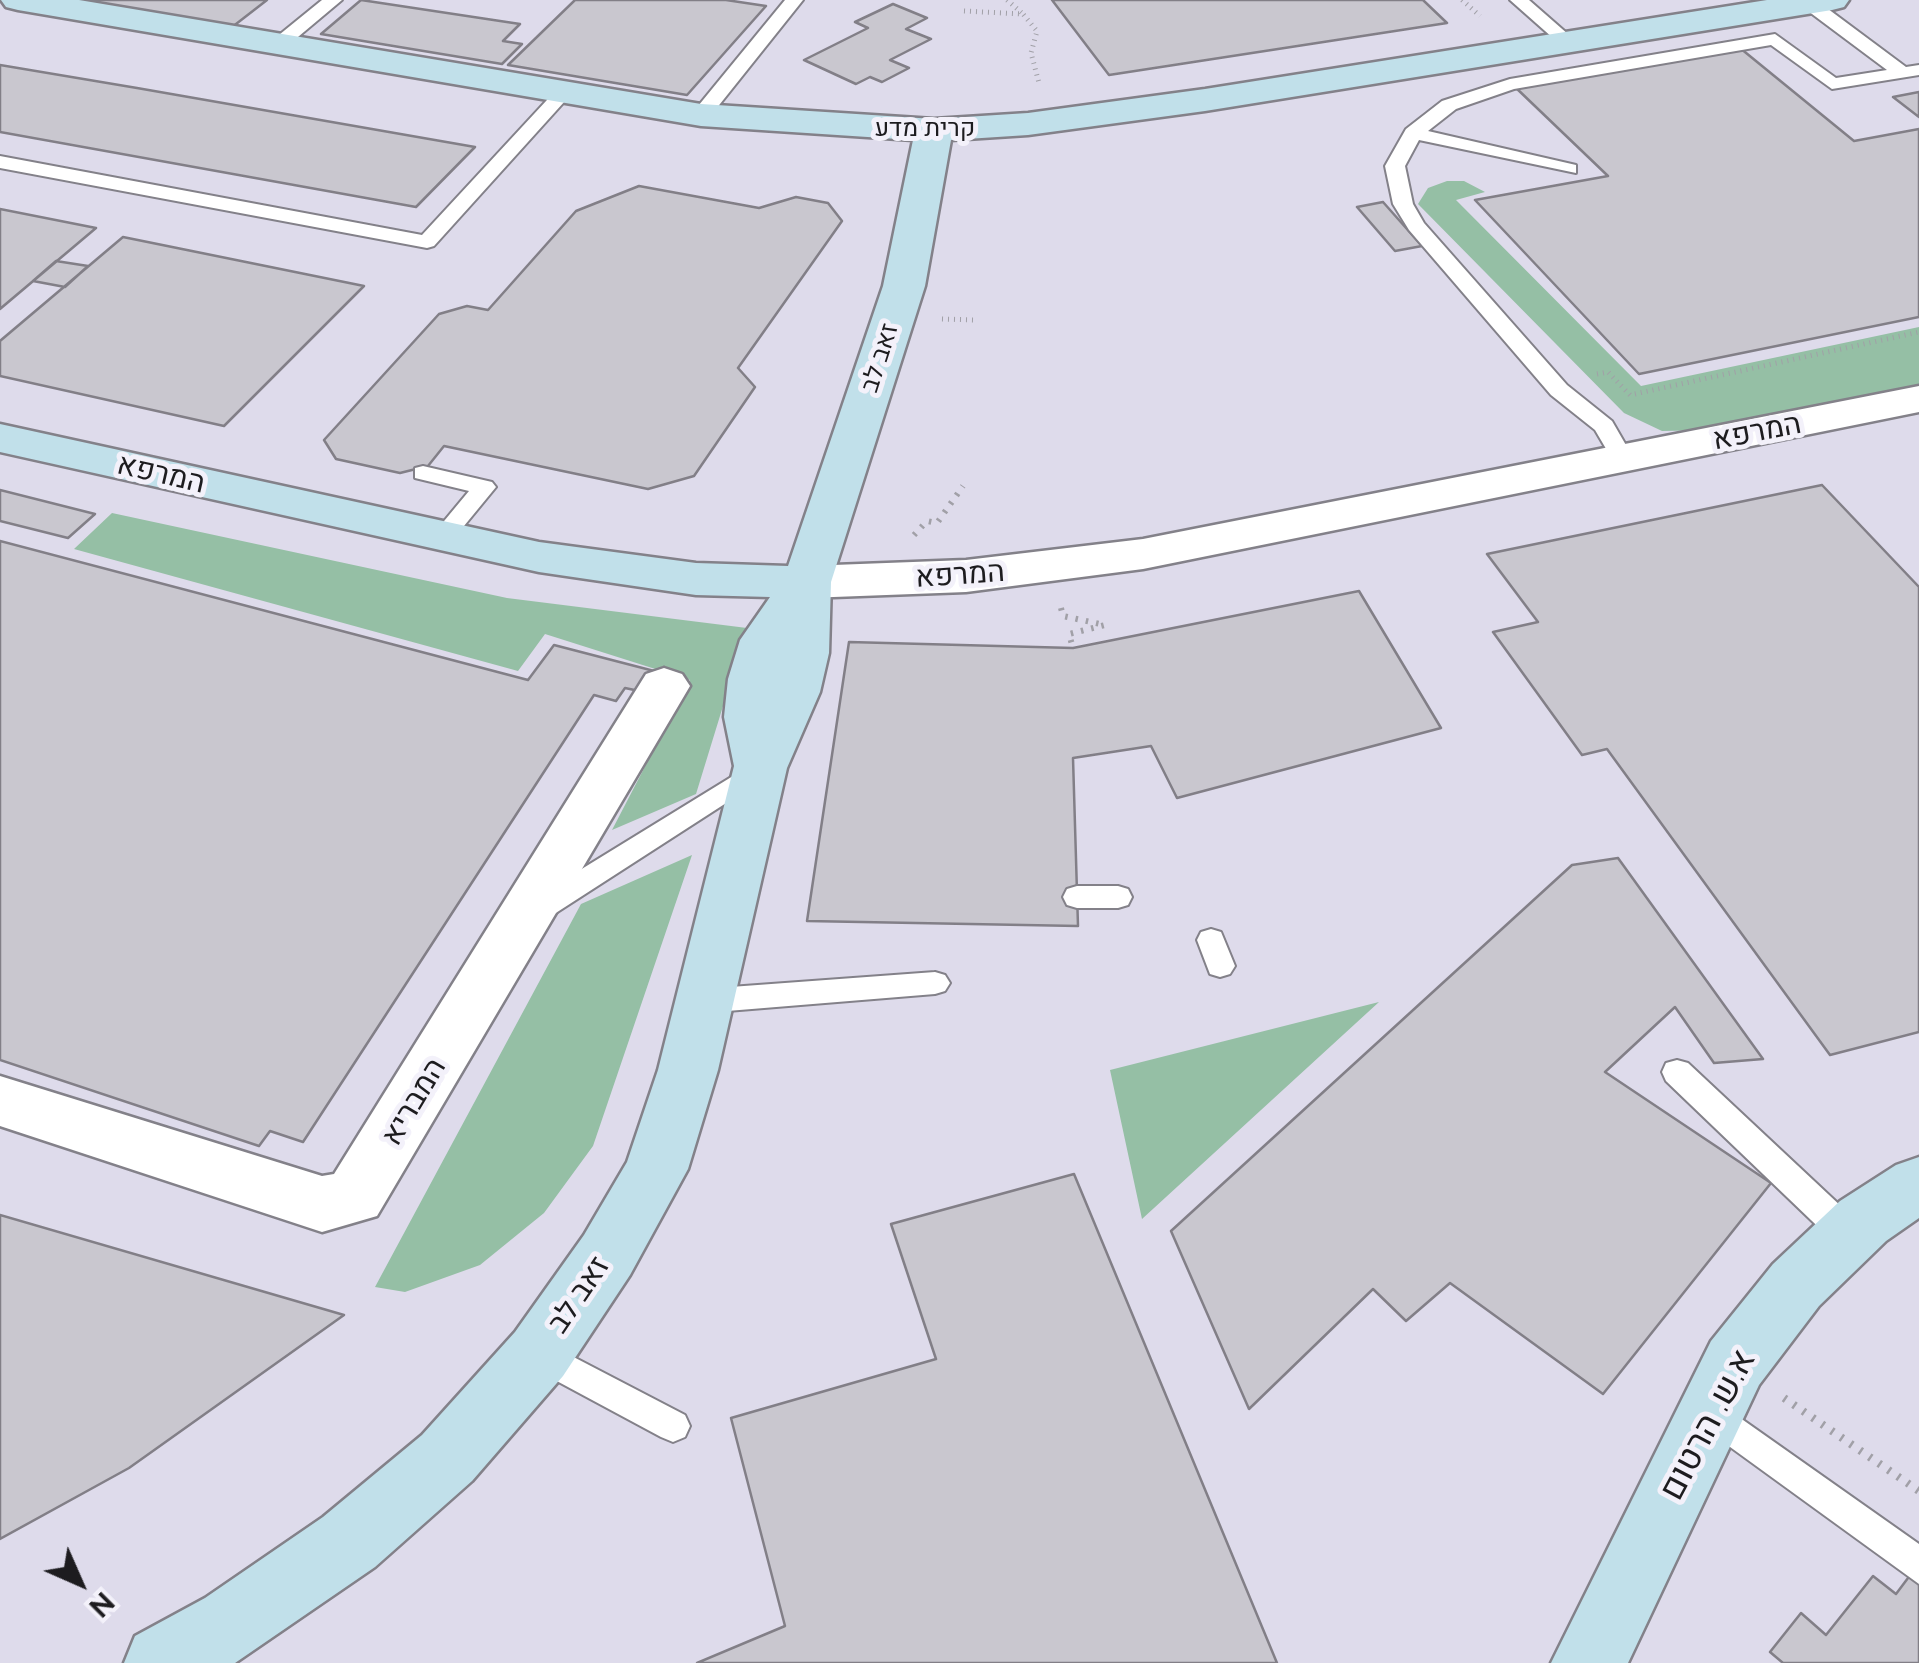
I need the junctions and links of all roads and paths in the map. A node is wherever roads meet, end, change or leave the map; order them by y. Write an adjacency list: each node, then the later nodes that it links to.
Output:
1 (18, 0): 10 (street, קרית מדע)
2 (333, 0): 10 (lane)
3 (794, 0): 13 (lane)
4 (1007, 0): 8 (path)
5 (1519, 0): 9 (lane)
6 (1821, 2): 9 (street, קרית מדע); 11 (lane)
7 (964, 11): 8 (path)
8 (1023, 14): 14 (path)
9 (1568, 42): 14 (street, קרית מדע)
10 (280, 44): 12 (street, קרית מדע)
11 (1911, 71): 16 (lane)
12 (565, 92): 13 (street, קרית מדע); 17 (lane)
13 (701, 115): 15 (street, קרית מדע)
14 (1068, 118): 15 (street, קרית מדע)
15 (934, 130): 29 (street, זאב לב)
16 (1413, 133): 18 (lane); 23 (lane)
17 (0, 162)
18 (1570, 169)
19 (1919, 332): 20 (path)
20 (1581, 377)
21 (1919, 399): 23 (street, המרפא)
22 (0, 438): 27 (street, המרפא)
23 (1623, 459): 28 (street, המרפא)
24 (423, 473): 27 (lane)
25 (963, 486): 26 (path)
26 (921, 526)
27 (442, 538): 29 (street, המרפא)
28 (1052, 567): 29 (street, המרפא); 30 (path)
29 (807, 582): 34 (street, זאב לב)
30 (1063, 616): 31 (path); 31 (path)
31 (1069, 634): 32 (path)
32 (1073, 648)
33 (664, 686): 37 (street, המבריא)
34 (760, 768): 37 (lane); 39 (street, זאב לב)
35 (1077, 897): 36 (lane)
36 (1118, 897)
37 (524, 918): 41 (street, המבריא)
38 (935, 983): 39 (lane)
39 (703, 1001): 44 (street, זאב לב)
40 (1677, 1072): 43 (lane)
41 (0, 1101)
42 (1919, 1184): 43 (street, א.ש. הרטום)
43 (1848, 1234): 45 (street, א.ש. הרטום)
44 (539, 1354): 46 (lane); 49 (street, זאב לב)
45 (1722, 1388): 47 (path); 48 (lane); 50 (street, א.ש. הרטום)
46 (673, 1426)
47 (1919, 1491)
48 (1919, 1566)
49 (162, 1663)
50 (1589, 1663)

